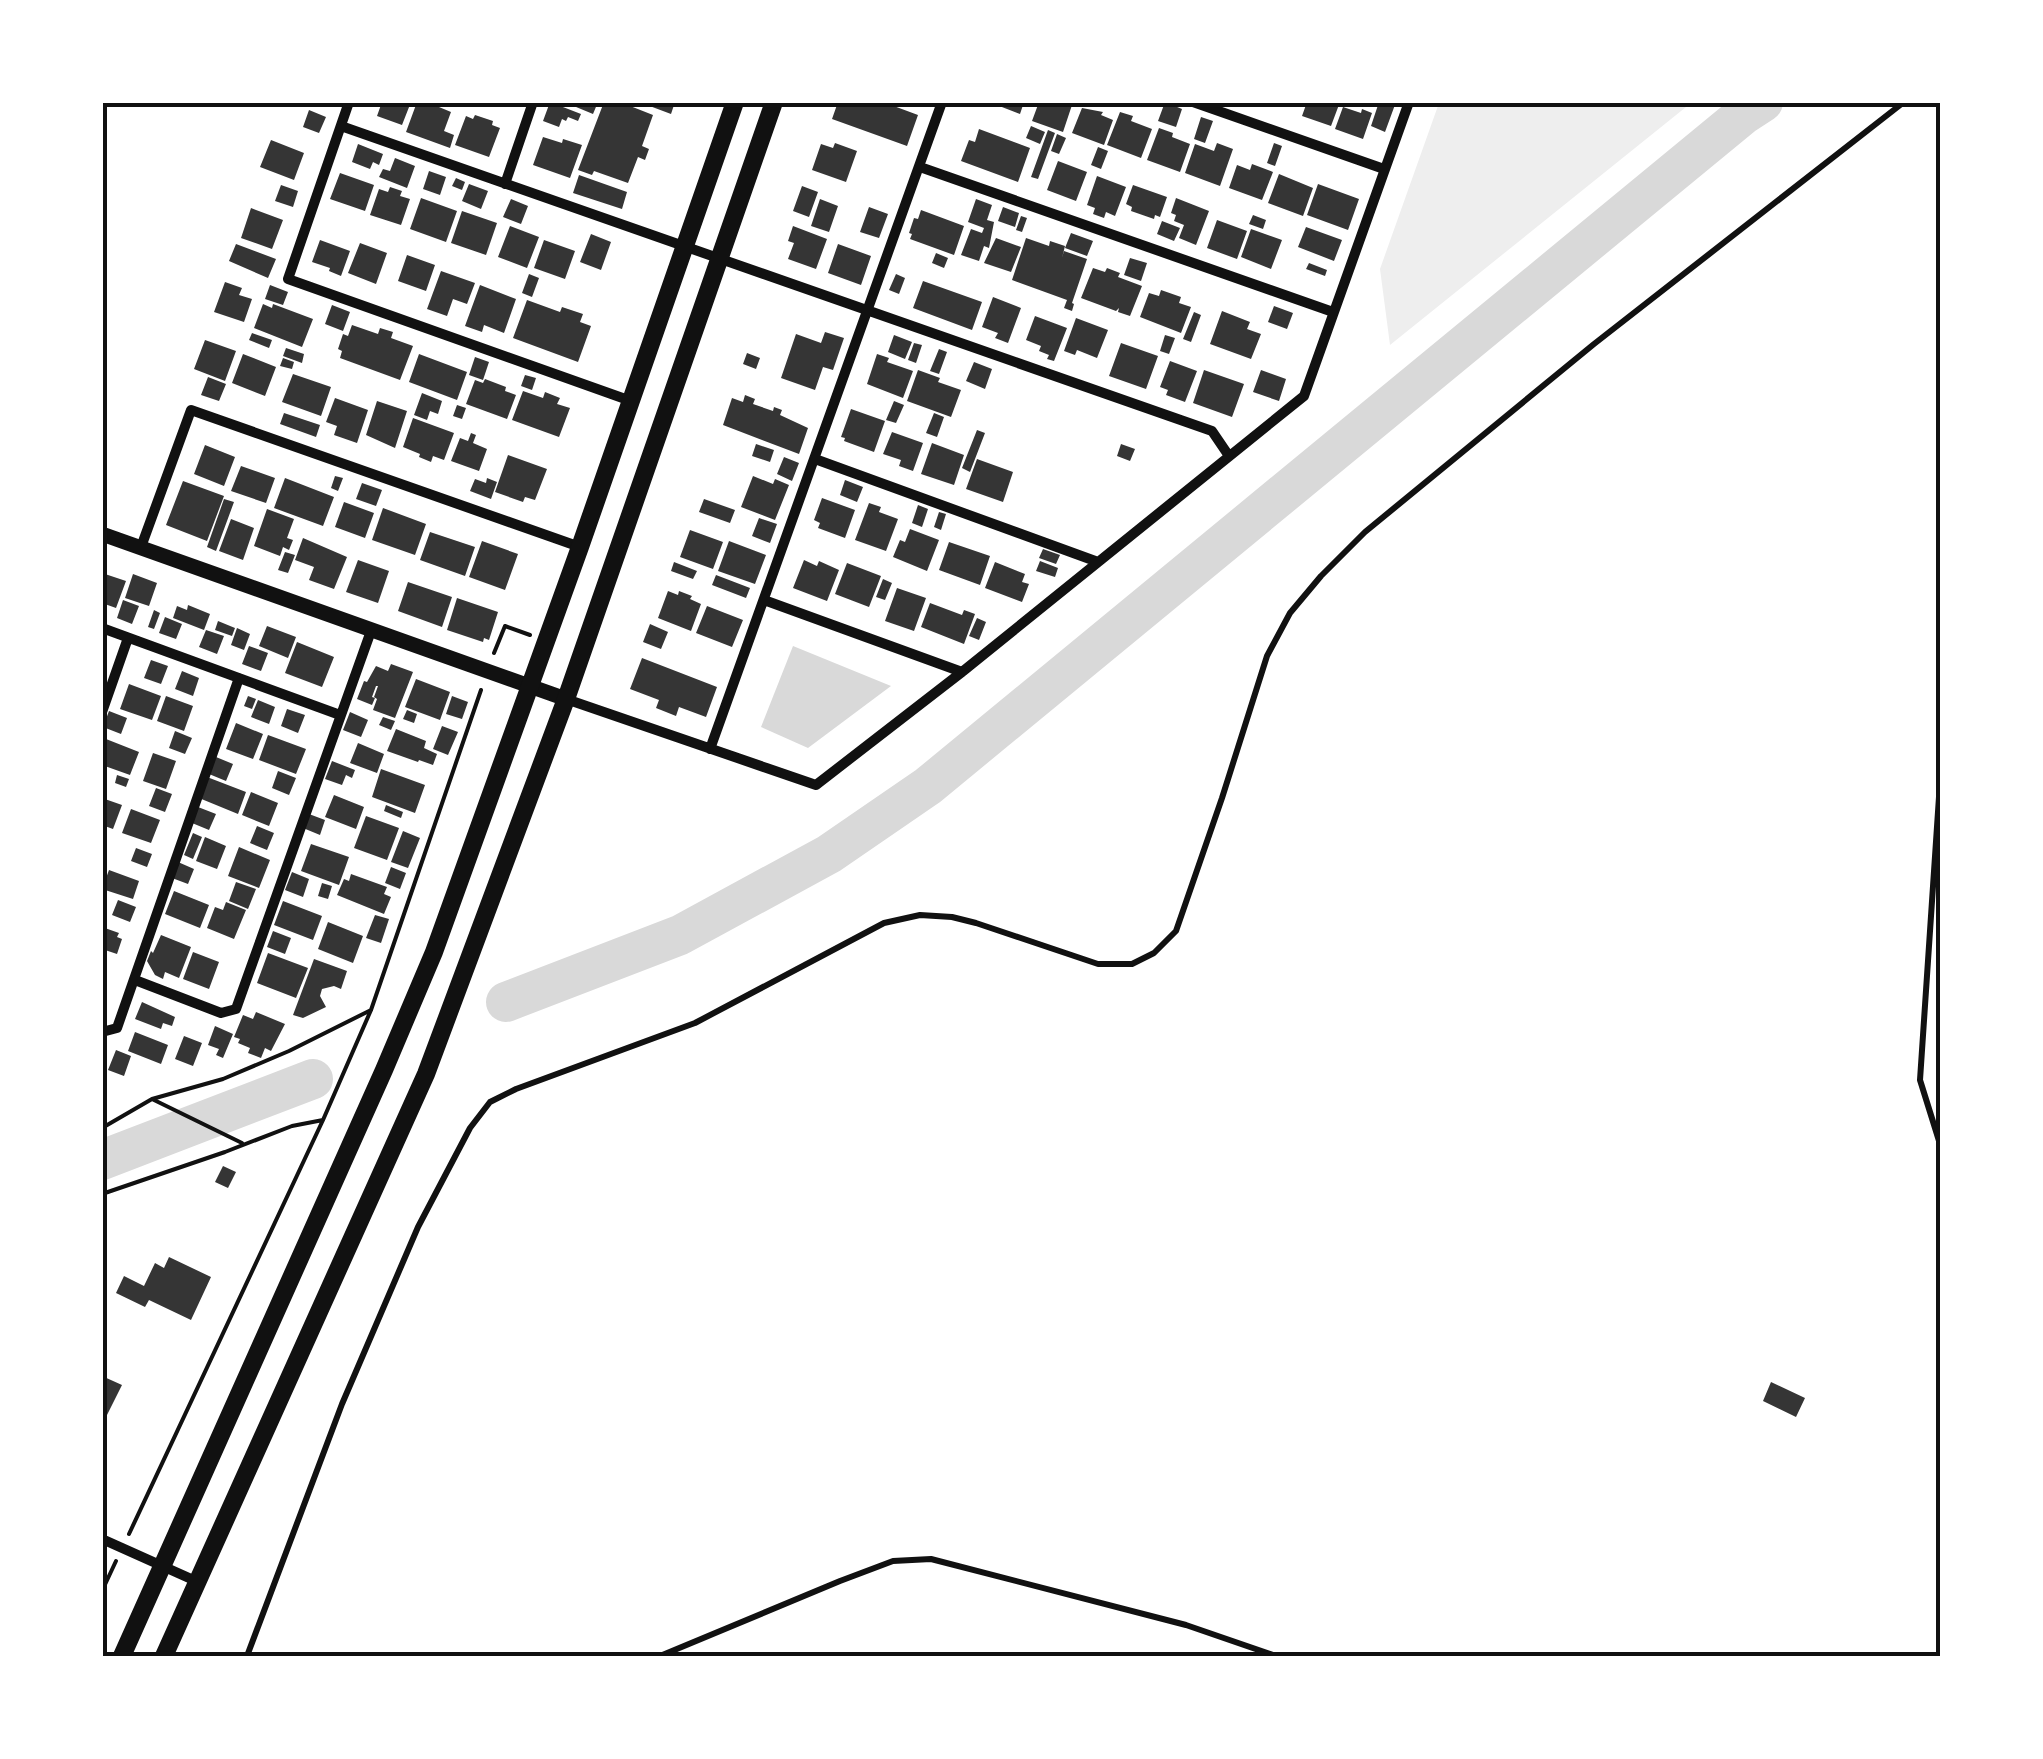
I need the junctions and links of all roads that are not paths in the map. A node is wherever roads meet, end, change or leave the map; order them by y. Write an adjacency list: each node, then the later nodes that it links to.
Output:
1 (349, 102): 9 (street)
2 (533, 102): 12 (street)
3 (735, 102): 13 (main road)
4 (774, 102): 14 (main road)
5 (942, 102): 10 (street)
6 (1194, 102): 11 (street)
7 (1408, 102): 11 (street)
8 (1904, 102): 44 (lane)
9 (341, 126): 12 (street); 17 (street)
10 (920, 167): 15 (street); 16 (street)
11 (1384, 170): 16 (street)
12 (505, 184): 13 (street)
13 (684, 247): 14 (street); 17 (main road)
14 (718, 259): 15 (street); 31 (main road)
15 (868, 312): 18 (street); 19 (street)
16 (1333, 312): 18 (street)
17 (631, 401): 22 (main road)
18 (1229, 456): 23 (street)
19 (815, 459): 23 (street); 24 (street)
20 (102, 534): 21 (street)
21 (141, 547): 22 (street); 26 (street)
22 (580, 547): 30 (main road)
23 (1098, 562): 28 (street)
24 (764, 600): 28 (street); 34 (street)
25 (102, 628): 27 (street)
26 (370, 631): 30 (street); 33 (street)
27 (128, 638): 29 (street); 32 (street)
28 (962, 672): 34 (street)
29 (239, 678): 33 (street); 36 (street)
30 (530, 686): 31 (street); 40 (main road)
31 (566, 699): 34 (street); 41 (main road)
32 (102, 712)
33 (340, 716): 36 (street)
34 (710, 749)
35 (1940, 782): 38 (lane)
36 (134, 980): 37 (street)
37 (102, 1032)
38 (1940, 1144)
39 (102, 1539): 40 (street)
40 (163, 1567): 41 (street); 42 (main road)
41 (198, 1582): 43 (main road)
42 (122, 1656)
43 (164, 1656)
44 (247, 1656)
45 (660, 1656): 46 (lane)
46 (1276, 1656)

